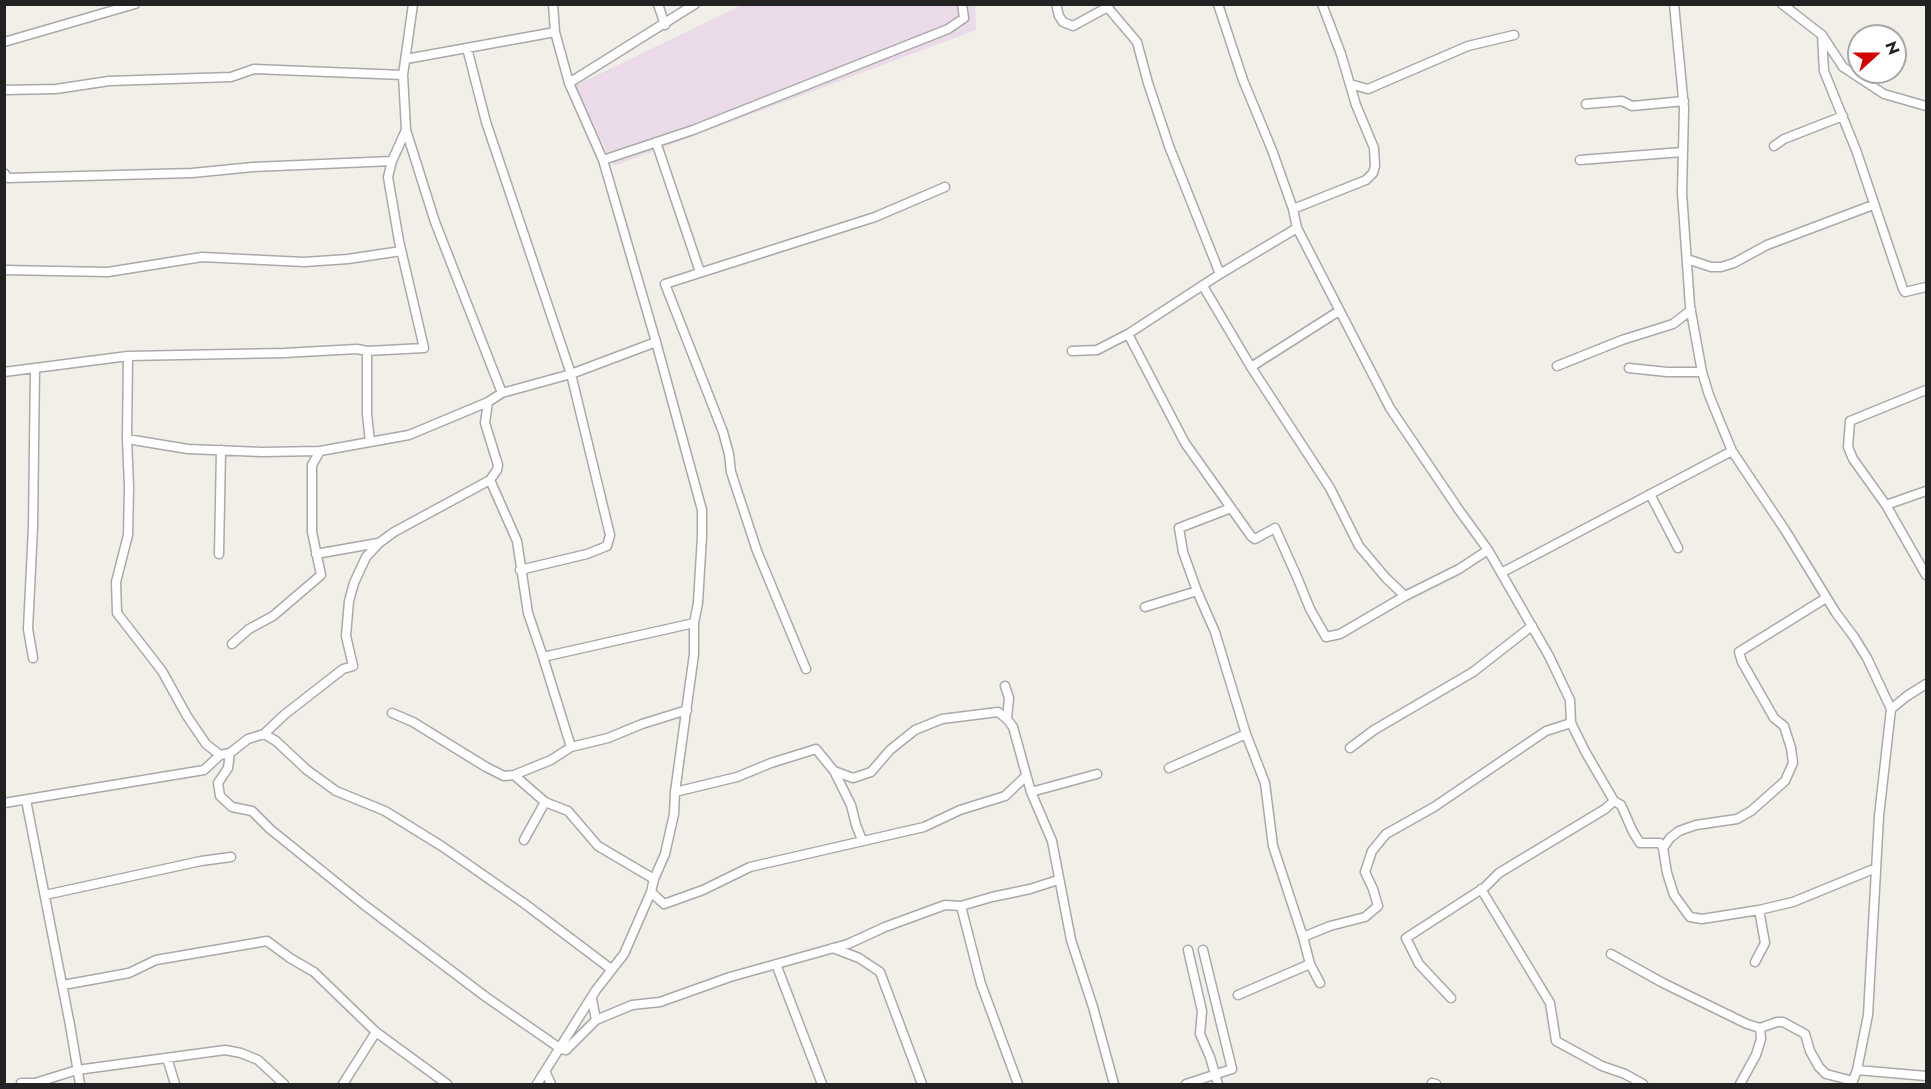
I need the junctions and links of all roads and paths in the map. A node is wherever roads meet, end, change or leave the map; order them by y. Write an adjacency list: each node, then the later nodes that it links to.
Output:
1 (135, 4): 18 (street)
2 (413, 4): 20 (street)
3 (553, 4): 15 (street)
4 (658, 4): 14 (street)
5 (695, 4): 14 (street)
6 (962, 4): 30 (street)
7 (1056, 4): 13 (street)
8 (1112, 4): 13 (street)
9 (1218, 4): 39 (street)
10 (1322, 4): 23 (street)
11 (1674, 4): 25 (street)
12 (1782, 4): 17 (street)
13 (1116, 14): 45 (street)
14 (665, 25): 22 (street)
15 (555, 32): 19 (street); 22 (street)
16 (1514, 35): 23 (street)
17 (1822, 35): 27 (street); 28 (street)
18 (4, 42)
19 (467, 48): 20 (street); 61 (street)
20 (406, 59): 21 (street)
21 (403, 75): 24 (street); 29 (street)
22 (569, 83): 33 (street)
23 (1350, 84): 39 (street)
24 (4, 90)
25 (1684, 101): 26 (street); 32 (street)
26 (1586, 104)
27 (1926, 106)
28 (1843, 116): 31 (street); 38 (street)
29 (406, 130): 35 (street); 63 (street)
30 (656, 142): 33 (street); 44 (street)
31 (1774, 146)
32 (1682, 152): 34 (street); 42 (street)
33 (603, 160): 51 (street)
34 (1580, 160)
35 (392, 161): 36 (street); 41 (street)
36 (4, 173)
37 (945, 187): 44 (street)
38 (1874, 205): 42 (street); 47 (street)
39 (1293, 209): 40 (street)
40 (1297, 228): 45 (street); 49 (street)
41 (401, 250): 43 (street); 52 (street)
42 (1687, 259): 48 (street)
43 (4, 270)
44 (700, 272): 94 (street)
45 (1220, 274): 46 (street)
46 (1203, 286): 50 (street); 56 (street)
47 (1926, 288)
48 (1691, 310): 55 (street); 60 (street)
49 (1339, 311): 56 (street); 79 (street)
50 (1128, 334): 53 (street); 76 (street)
51 (656, 342): 61 (street); 89 (street)
52 (367, 351): 54 (street); 66 (street)
53 (1072, 351)
54 (128, 356): 58 (street); 65 (street)
55 (1557, 366)
56 (1251, 368): 86 (street)
57 (1629, 368): 60 (street)
58 (35, 369): 59 (street); 93 (street)
59 (4, 372)
60 (1702, 372): 70 (street)
61 (571, 374): 63 (street); 82 (street)
62 (1926, 390): 75 (street)
63 (502, 393): 64 (street)
64 (488, 402): 66 (street); 72 (street)
65 (127, 439): 67 (street); 107 (street)
66 (370, 442): 69 (street)
67 (221, 450): 68 (street); 80 (street)
68 (308, 451): 69 (street); 71 (street)
69 (320, 451): 71 (street)
70 (1732, 451): 74 (street); 87 (street)
71 (312, 465): 81 (street)
72 (490, 480): 77 (street); 82 (street)
73 (1926, 491): 75 (street)
74 (1650, 494): 78 (street); 83 (street)
75 (1886, 505): 84 (street)
76 (1231, 508): 85 (street); 86 (street)
77 (379, 543): 81 (street); 102 (street)
78 (1678, 548)
79 (1488, 550): 83 (street); 86 (street)
80 (219, 554)
81 (316, 554): 91 (street)
82 (520, 570): 92 (street)
83 (1501, 573): 90 (street)
84 (1926, 575)
85 (1197, 591): 88 (street); 103 (street)
86 (1405, 596)
87 (1826, 598): 97 (street); 121 (street)
88 (1145, 607)
89 (694, 623): 92 (street); 98 (street)
90 (1532, 626): 101 (street); 105 (street)
91 (232, 644)
92 (543, 657): 104 (street)
93 (33, 658)
94 (806, 669)
95 (1926, 684): 97 (street)
96 (1005, 686): 100 (street)
97 (1891, 709): 123 (street)
98 (687, 710): 104 (street); 113 (street)
99 (392, 713): 111 (street)
100 (1007, 719): 109 (street); 112 (street)
101 (1571, 723): 116 (street); 131 (street)
102 (264, 734): 106 (street); 139 (street)
103 (1246, 734): 108 (street); 131 (street)
104 (571, 747): 111 (street)
105 (1350, 748)
106 (230, 753): 107 (street); 148 (street)
107 (220, 755): 115 (street)
108 (1169, 768)
109 (834, 771): 113 (street); 120 (street)
110 (1097, 774): 114 (street)
111 (514, 775): 117 (street)
112 (1026, 776): 114 (street); 120 (street)
113 (675, 792): 124 (street)
114 (1031, 792): 125 (street)
115 (26, 800): 118 (street); 128 (street)
116 (1614, 801): 121 (street); 126 (street)
117 (545, 802): 119 (street); 124 (street)
118 (4, 803)
119 (524, 840)
120 (862, 840): 127 (street)
121 (1663, 848): 130 (street)
122 (231, 857): 128 (street)
123 (1876, 868): 130 (street); 151 (street)
124 (654, 879): 127 (street)
125 (1058, 879): 129 (street); 167 (street)
126 (1481, 890): 143 (street); 170 (street)
127 (651, 892): 139 (street)
128 (45, 895): 141 (street)
129 (961, 906): 132 (street); 166 (street)
130 (1759, 910): 136 (street)
131 (1303, 937): 138 (street)
132 (832, 948): 137 (street); 165 (street)
133 (1188, 950): 153 (street)
134 (1203, 950): 153 (street)
135 (1611, 954): 146 (street)
136 (1755, 962)
137 (776, 964): 145 (street); 164 (street)
138 (1310, 964): 140 (street); 142 (street)
139 (611, 969): 144 (street)
140 (1320, 983)
141 (63, 985): 147 (street); 150 (street)
142 (1238, 995)
143 (1451, 998)
144 (592, 999): 145 (street); 148 (street)
145 (596, 1020): 148 (street)
146 (1760, 1028): 156 (street); 171 (street)
147 (376, 1032): 160 (street); 161 (street)
148 (561, 1049): 152 (street)
149 (167, 1058): 150 (street); 158 (street); 159 (street)
150 (77, 1070): 155 (street); 157 (street)
151 (1857, 1070): 154 (street); 156 (street)
152 (545, 1071): 162 (street); 163 (street)
153 (1216, 1075): 168 (street); 169 (street)
154 (1926, 1076)
155 (21, 1083)
156 (1852, 1083)
157 (80, 1084)
158 (175, 1084)
159 (284, 1084)
160 (343, 1084)
161 (447, 1084)
162 (537, 1084)
163 (551, 1084)
164 (822, 1084)
165 (922, 1084)
166 (1018, 1084)
167 (1114, 1084)
168 (1186, 1084)
169 (1218, 1084)
170 (1643, 1084)
171 (1740, 1084)

